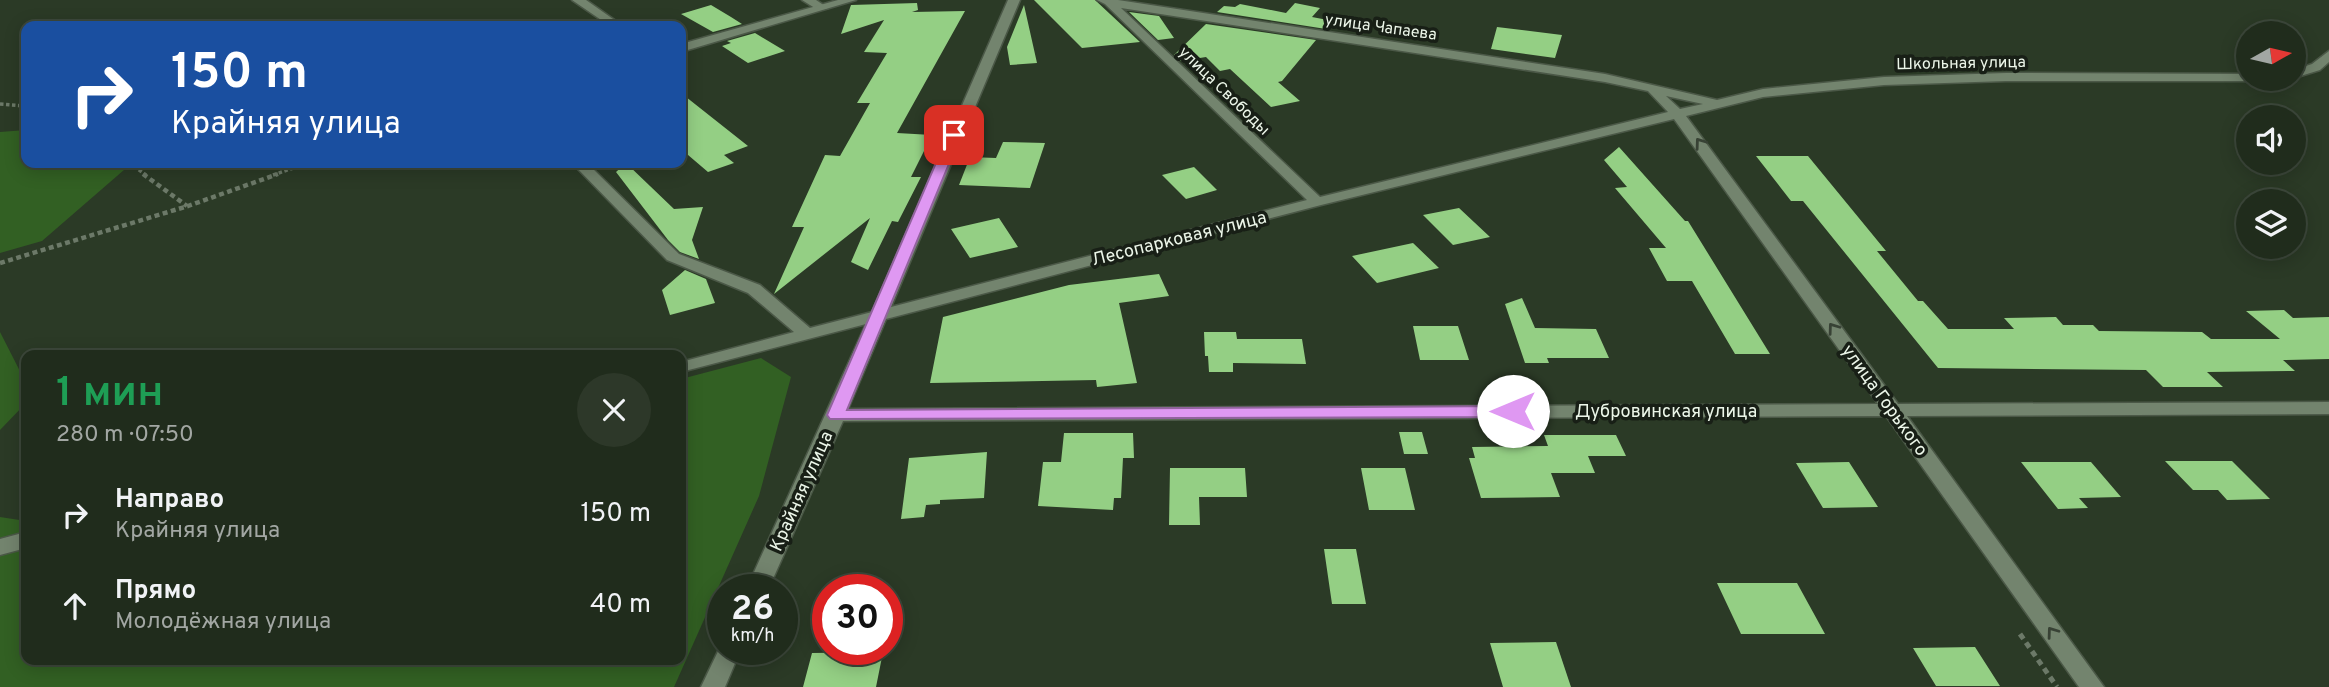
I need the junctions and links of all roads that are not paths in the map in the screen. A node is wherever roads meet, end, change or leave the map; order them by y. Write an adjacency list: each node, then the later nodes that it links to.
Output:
1 (578, 0): 7 (street)
2 (808, 0): 6 (street)
3 (850, 0): 6 (street)
4 (1014, 0): 17 (street, Крайняя улица)
5 (1106, 1): 12 (street, улица Чапаева); 16 (street, улица Свободы)
6 (822, 8): 8 (street)
7 (610, 21)
8 (686, 47)
9 (2329, 57): 10 (street)
10 (2306, 70)
11 (2236, 78): 13 (street, Школьная улица)
12 (1653, 90): 13 (street, улица Чапаева); 14 (street, улица Чапаева)
13 (1719, 103): 14 (street, Школьная улица)
14 (1678, 113): 16 (street, Лесопарковая улица); 21 (street, улица Горького, one-way to 14)
15 (584, 168): 18 (street)
16 (1317, 202): 17 (street, Лесопарковая улица)
17 (877, 315): 18 (street, Лесопарковая улица); 22 (street, Крайняя улица)
18 (807, 334): 19 (street, Лесопарковая улица)
19 (686, 366)
20 (2329, 408): 21 (street, Дубровинская улица)
21 (1894, 412): 22 (street, Дубровинская улица); 28 (street, улица Горького, one-way to 21)
22 (836, 415): 25 (street, Крайняя улица)
23 (21, 541): 24 (street)
24 (0, 547)
25 (764, 574)
26 (723, 665): 27 (street)
27 (713, 687)
28 (2092, 687)

